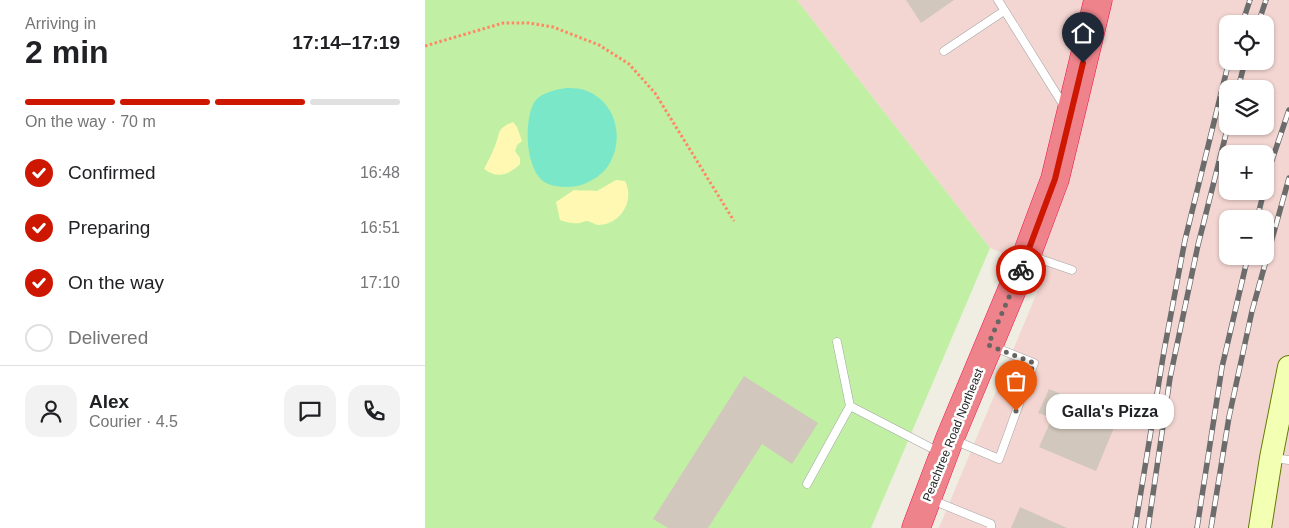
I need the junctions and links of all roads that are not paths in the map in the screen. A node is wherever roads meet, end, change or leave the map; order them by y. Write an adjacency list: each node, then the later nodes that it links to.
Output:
1 (998, 0): 3 (lane)
2 (1098, 0): 5 (highway, Peachtree Road Northeast)
3 (1004, 11): 4 (lane); 5 (lane)
4 (944, 51)
5 (1070, 116): 6 (highway, Peachtree Road Northeast)
6 (1027, 254): 7 (lane); 9 (highway, Peachtree Road Northeast)
7 (1072, 270)
8 (837, 342): 11 (lane)
9 (988, 345): 12 (highway, Peachtree Road Northeast); 12 (lane)
10 (1289, 367): 13 (street)
11 (850, 406): 12 (lane); 14 (lane)
12 (948, 447): 15 (highway, Peachtree Road Northeast)
13 (1280, 459): 18 (street)
14 (807, 484)
15 (928, 498): 16 (highway, Peachtree Road Northeast); 17 (lane)
16 (916, 528)
17 (991, 528)
18 (1260, 528)

